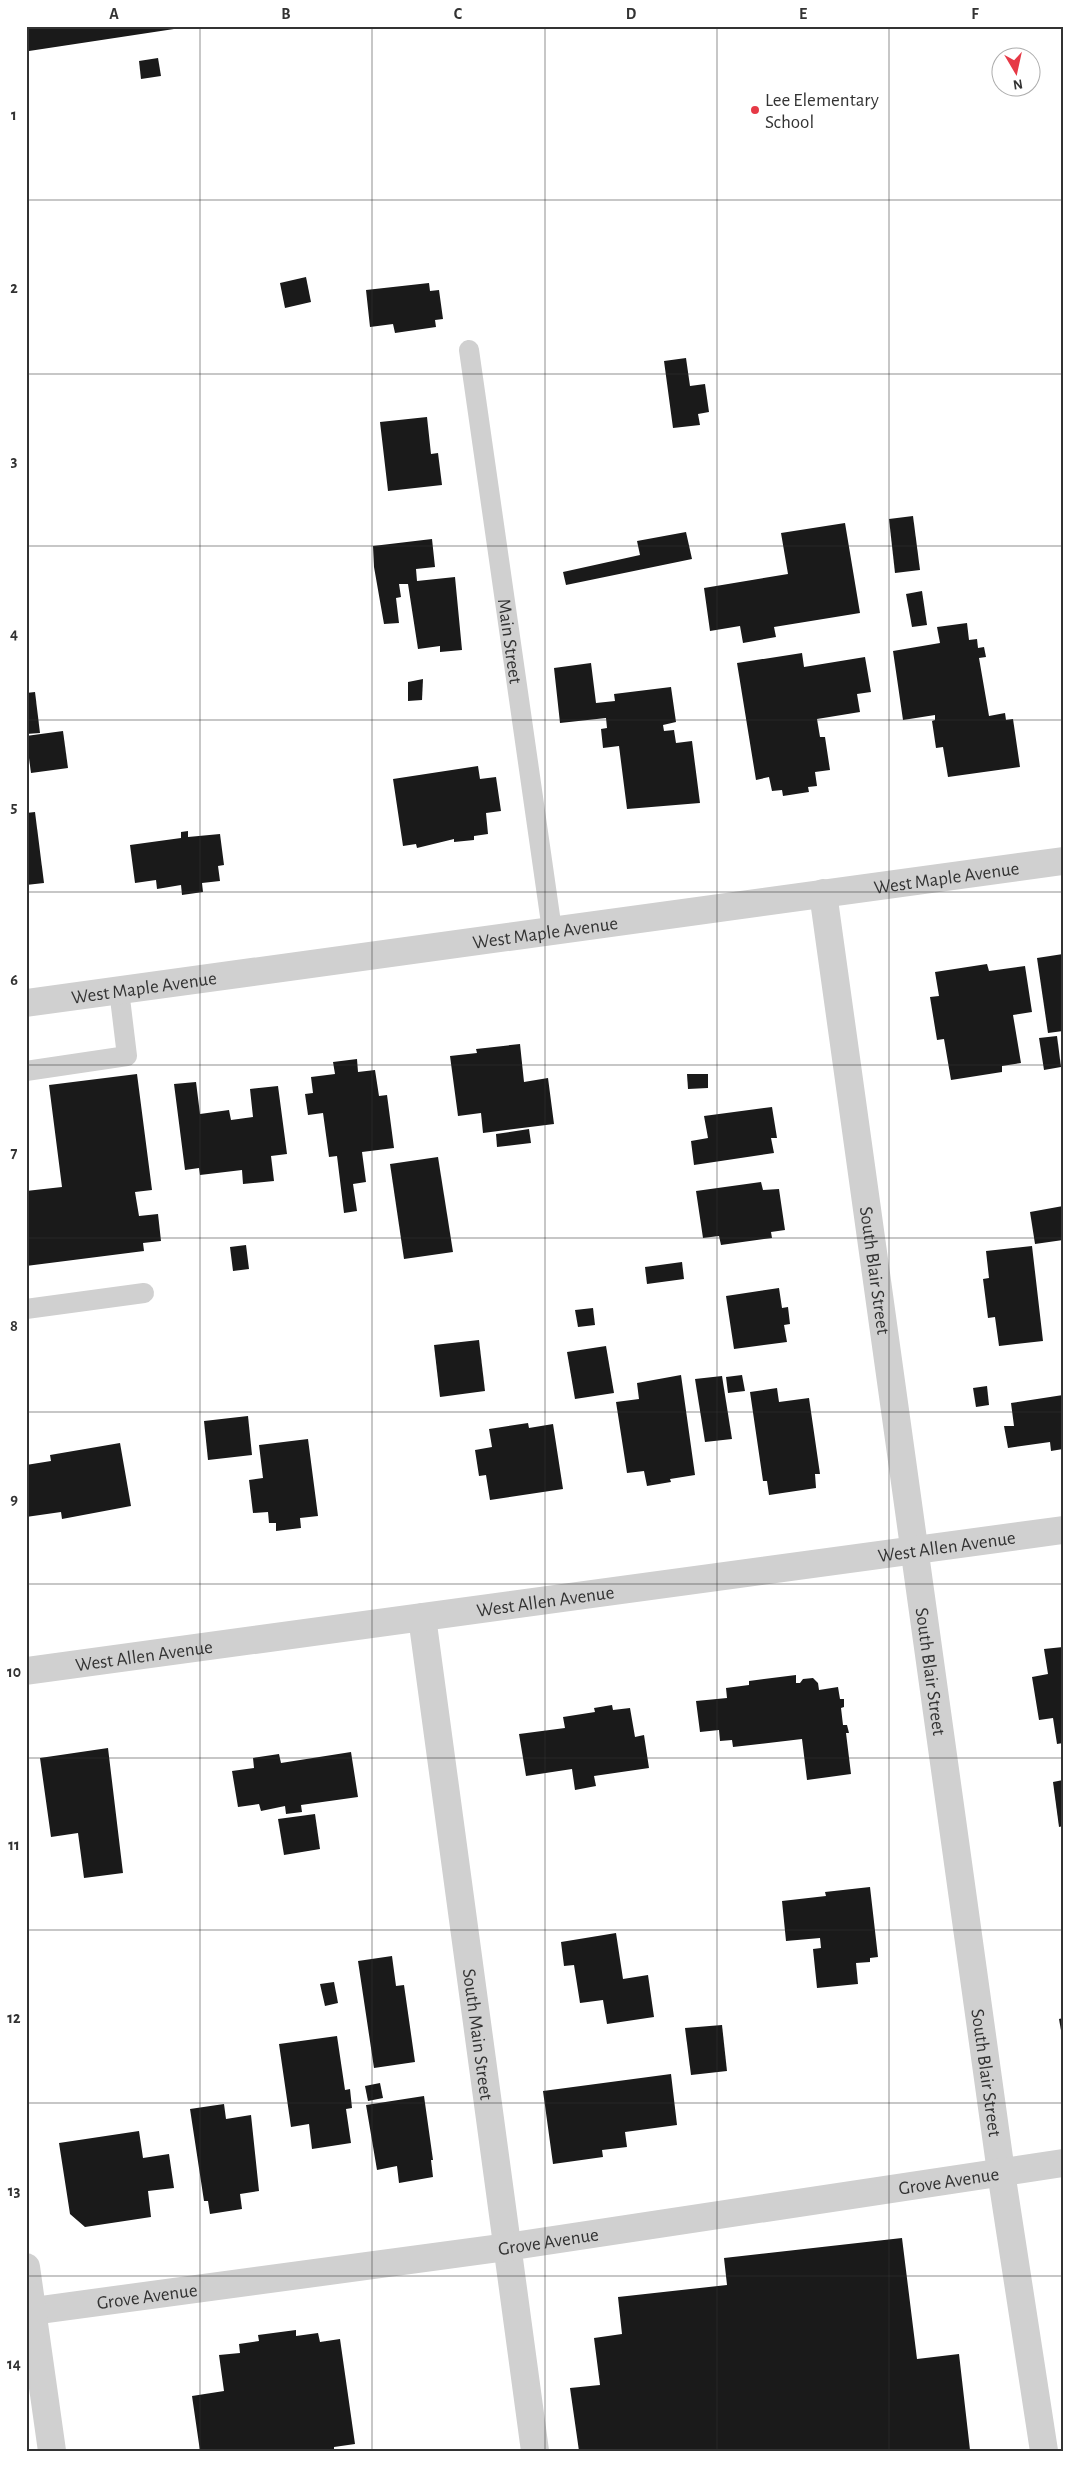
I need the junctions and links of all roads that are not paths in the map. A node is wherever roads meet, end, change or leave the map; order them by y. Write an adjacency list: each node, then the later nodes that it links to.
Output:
1 (469, 350): 4 (lane, Main Street)
2 (1063, 861): 3 (street, West Maple Avenue)
3 (823, 893): 4 (street, West Maple Avenue); 11 (street, South Blair Street)
4 (552, 930): 5 (street, West Maple Avenue)
5 (119, 990): 6 (street, West Maple Avenue); 7 (lane)
6 (26, 1003)
7 (26, 1071)
8 (144, 1293): 9 (lane)
9 (26, 1309)
10 (1063, 1530): 11 (street, West Allen Avenue)
11 (913, 1552): 12 (street, West Allen Avenue); 15 (street, South Blair Street)
12 (422, 1617): 13 (street, West Allen Avenue); 16 (street, South Main Street)
13 (26, 1670)
14 (1063, 2163): 15 (street, Grove Avenue)
15 (1001, 2172): 16 (street, Grove Avenue); 21 (street, South Blair Street)
16 (507, 2247): 18 (street, Grove Avenue); 20 (street, South Main Street)
17 (26, 2267): 18 (street)
18 (33, 2311): 19 (street)
19 (52, 2451)
20 (535, 2451)
21 (1044, 2451)

